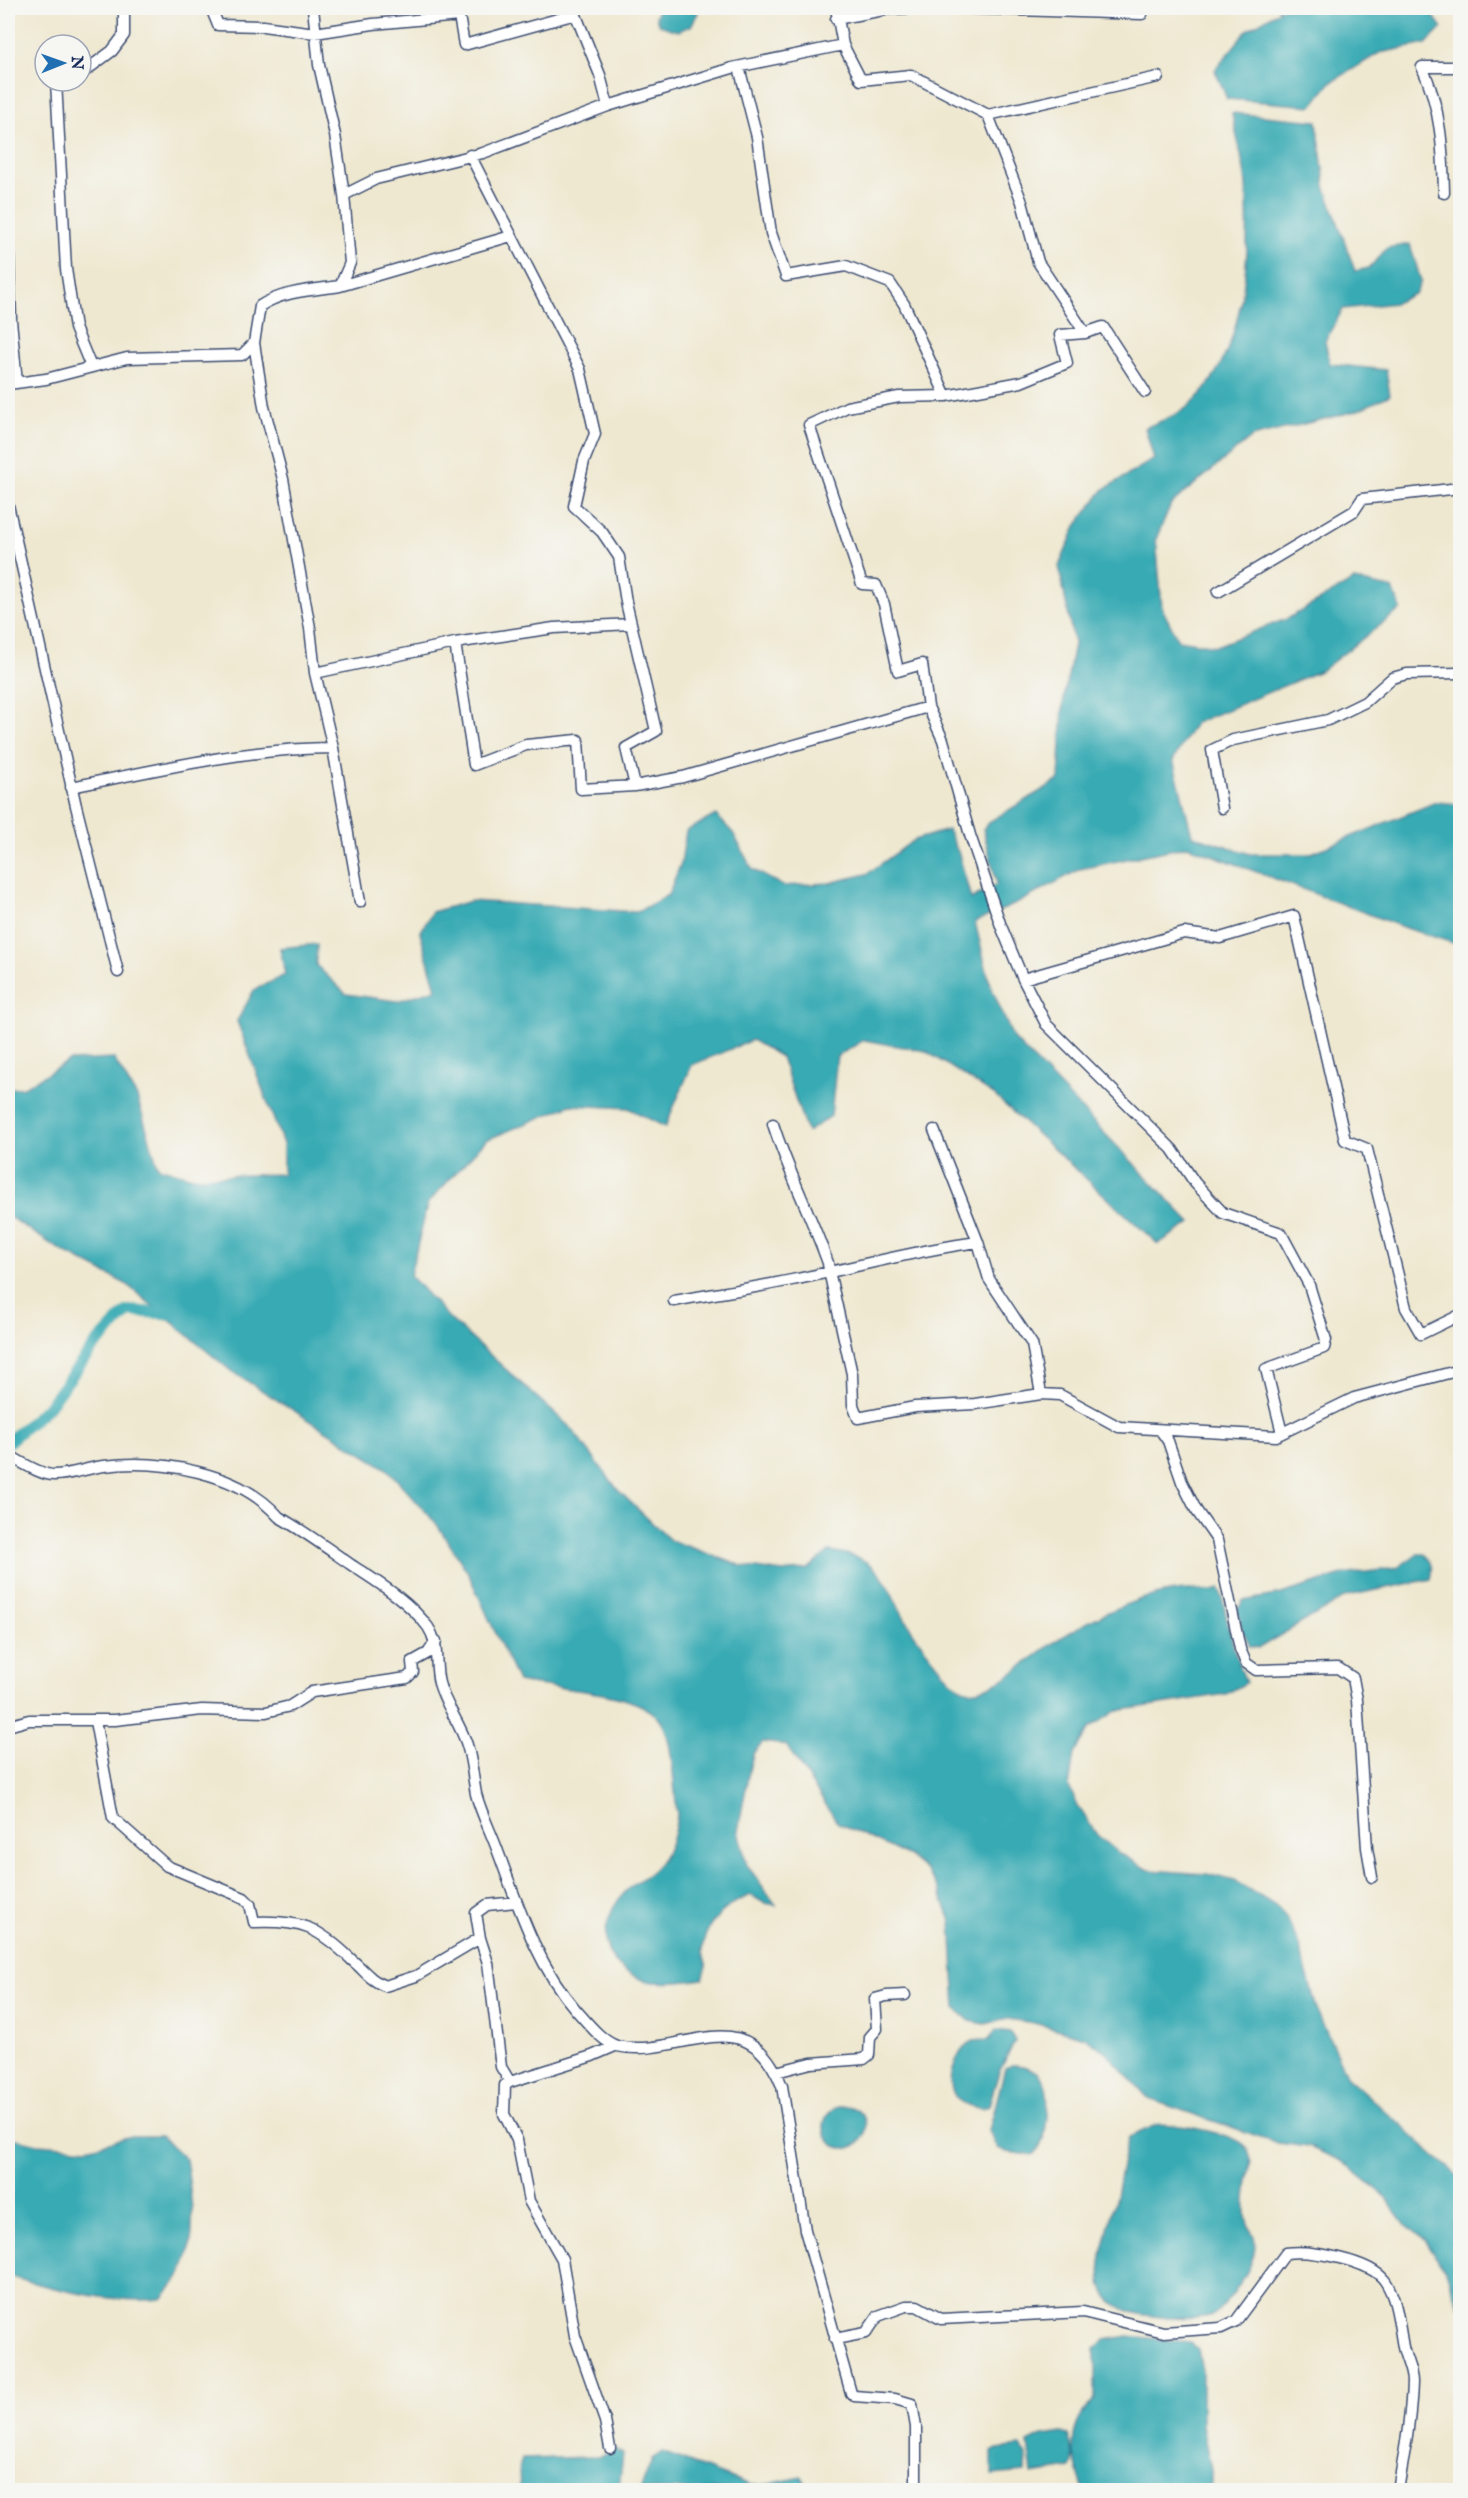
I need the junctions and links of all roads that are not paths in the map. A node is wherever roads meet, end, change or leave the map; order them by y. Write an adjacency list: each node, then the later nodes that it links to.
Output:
1 (124, 8): 11 (street)
2 (211, 8): 9 (street)
3 (313, 8): 9 (street)
4 (918, 8): 7 (street)
5 (951, 8): 8 (street)
6 (575, 11): 9 (street); 16 (street)
7 (836, 13): 10 (street)
8 (1142, 14)
9 (315, 33): 20 (street)
10 (843, 45): 12 (street); 17 (street)
11 (93, 65)
12 (739, 67): 16 (street); 30 (street)
13 (1461, 67): 19 (street)
14 (1158, 77): 17 (street)
15 (57, 93): 27 (street)
16 (608, 106): 18 (street)
17 (988, 115): 25 (street)
18 (470, 155): 20 (street); 22 (street)
19 (1444, 193)
20 (344, 195): 24 (street)
21 (8, 230): 23 (street)
22 (511, 236): 24 (street); 34 (street)
23 (8, 238): 28 (street)
24 (340, 286): 26 (street)
25 (1085, 333): 29 (street); 30 (street)
26 (254, 343): 27 (street); 37 (street)
27 (91, 367): 28 (street)
28 (12, 384)
29 (1145, 392)
30 (946, 396): 38 (street)
31 (1461, 488): 33 (street)
32 (8, 505): 41 (street)
33 (1218, 592)
34 (631, 624): 35 (street); 40 (street)
35 (455, 643): 37 (street); 40 (street)
36 (1461, 673): 42 (street)
37 (315, 674): 39 (street)
38 (928, 707): 40 (street); 45 (street)
39 (333, 748): 41 (street); 43 (street)
40 (636, 786)
41 (71, 787): 44 (street)
42 (1222, 808)
43 (360, 902)
44 (118, 972)
45 (1023, 979): 51 (street); 55 (street)
46 (773, 1124): 49 (street)
47 (934, 1130): 48 (street)
48 (978, 1242): 49 (street); 53 (street)
49 (829, 1271): 50 (street); 53 (street)
50 (674, 1301)
51 (1461, 1316)
52 (1461, 1370): 55 (street)
53 (1041, 1394): 54 (street)
54 (1161, 1431): 55 (street); 60 (street)
55 (1282, 1433)
56 (8, 1455): 57 (street)
57 (436, 1641): 58 (street); 61 (street)
58 (95, 1720): 59 (street); 62 (street)
59 (8, 1726)
60 (1372, 1877)
61 (516, 1902): 62 (street); 64 (street)
62 (480, 1938): 66 (street)
63 (905, 1995): 65 (street)
64 (615, 2046): 65 (street); 66 (street)
65 (776, 2072): 67 (street)
66 (510, 2082): 68 (street)
67 (835, 2340): 69 (street); 70 (street)
68 (610, 2448)
69 (916, 2490)
70 (1398, 2490)

